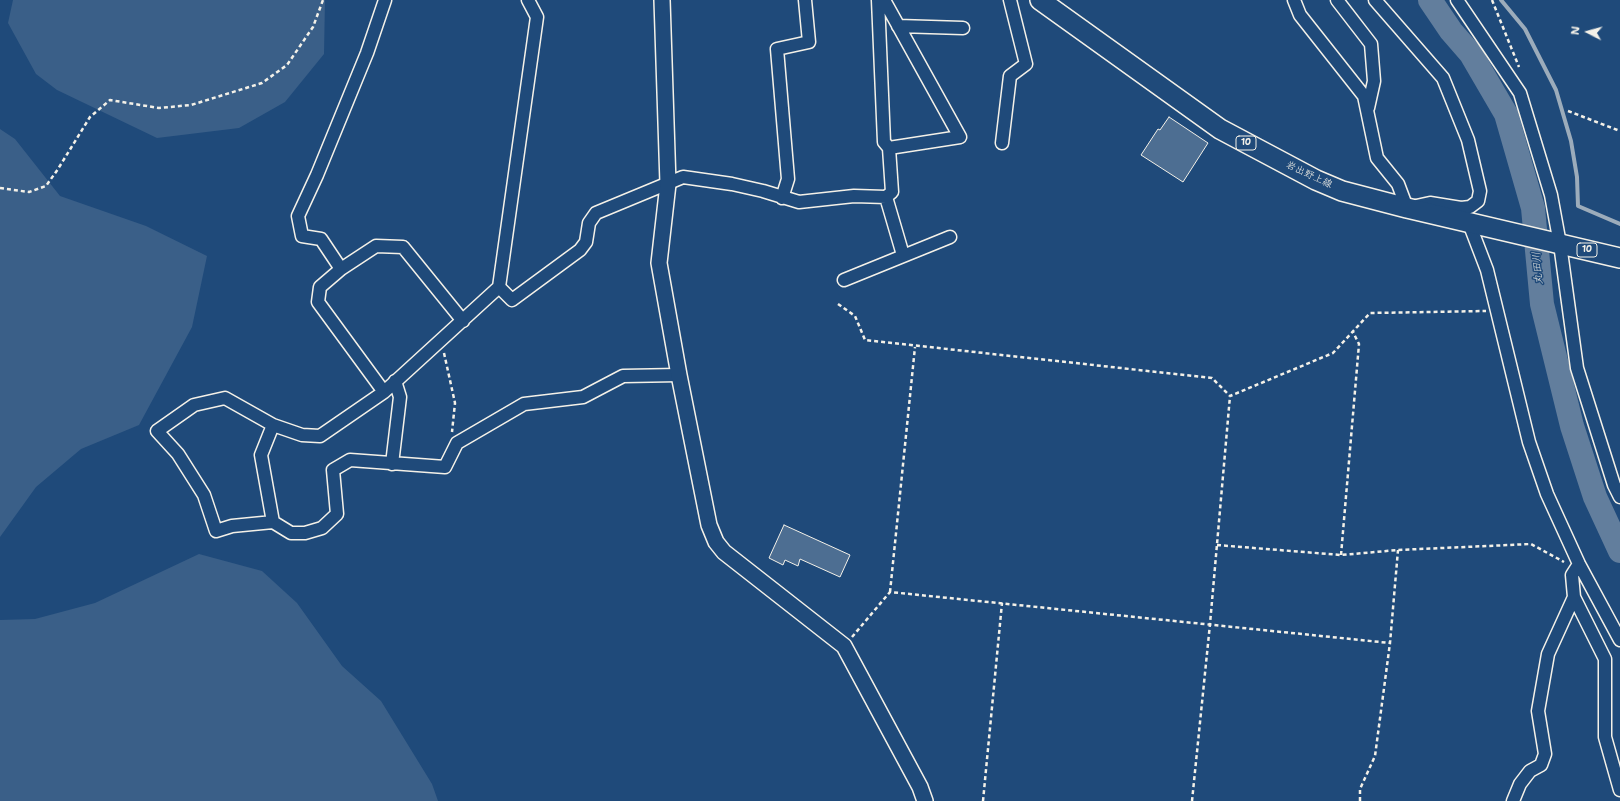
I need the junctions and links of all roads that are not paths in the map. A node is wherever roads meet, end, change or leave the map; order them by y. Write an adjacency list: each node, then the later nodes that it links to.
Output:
1 (385, 0): 27 (street)
2 (528, 0): 29 (street)
3 (662, 0): 18 (street)
4 (805, 0): 20 (street)
5 (878, 0): 17 (street)
6 (884, 0): 13 (street)
7 (1010, 0): 16 (street)
8 (1040, 0): 21 (main road, 岩出野上線 / 10)
9 (1294, 0): 15 (street)
10 (1337, 0): 15 (street)
11 (1375, 0): 21 (street)
12 (1457, 0): 24 (street)
13 (898, 26): 14 (street); 17 (street)
14 (963, 28)
15 (1367, 113): 21 (street)
16 (1002, 143)
17 (889, 148): 19 (street)
18 (668, 184): 20 (street); 29 (street); 31 (street)
19 (886, 197): 20 (street); 25 (street)
20 (782, 198)
21 (1407, 208): 22 (main road, 岩出野上線 / 10)
22 (1474, 225): 24 (main road, 岩出野上線 / 10); 38 (street)
23 (950, 237): 25 (street)
24 (1557, 243): 26 (main road, 岩出野上線 / 10); 36 (street)
25 (903, 255): 28 (street)
26 (1620, 258)
27 (341, 270): 30 (street); 33 (street)
28 (844, 280)
29 (499, 287): 30 (street)
30 (463, 321): 32 (street)
31 (678, 375): 35 (street); 42 (street)
32 (395, 381): 33 (street); 35 (street)
33 (384, 392): 34 (street)
34 (273, 425): 37 (street); 37 (street)
35 (392, 464): 37 (street)
36 (1620, 497)
37 (273, 522)
38 (1579, 564): 39 (street); 40 (street)
39 (1574, 597): 41 (street); 43 (street)
40 (1620, 640)
41 (1620, 790)
42 (926, 801)
43 (1513, 801)

